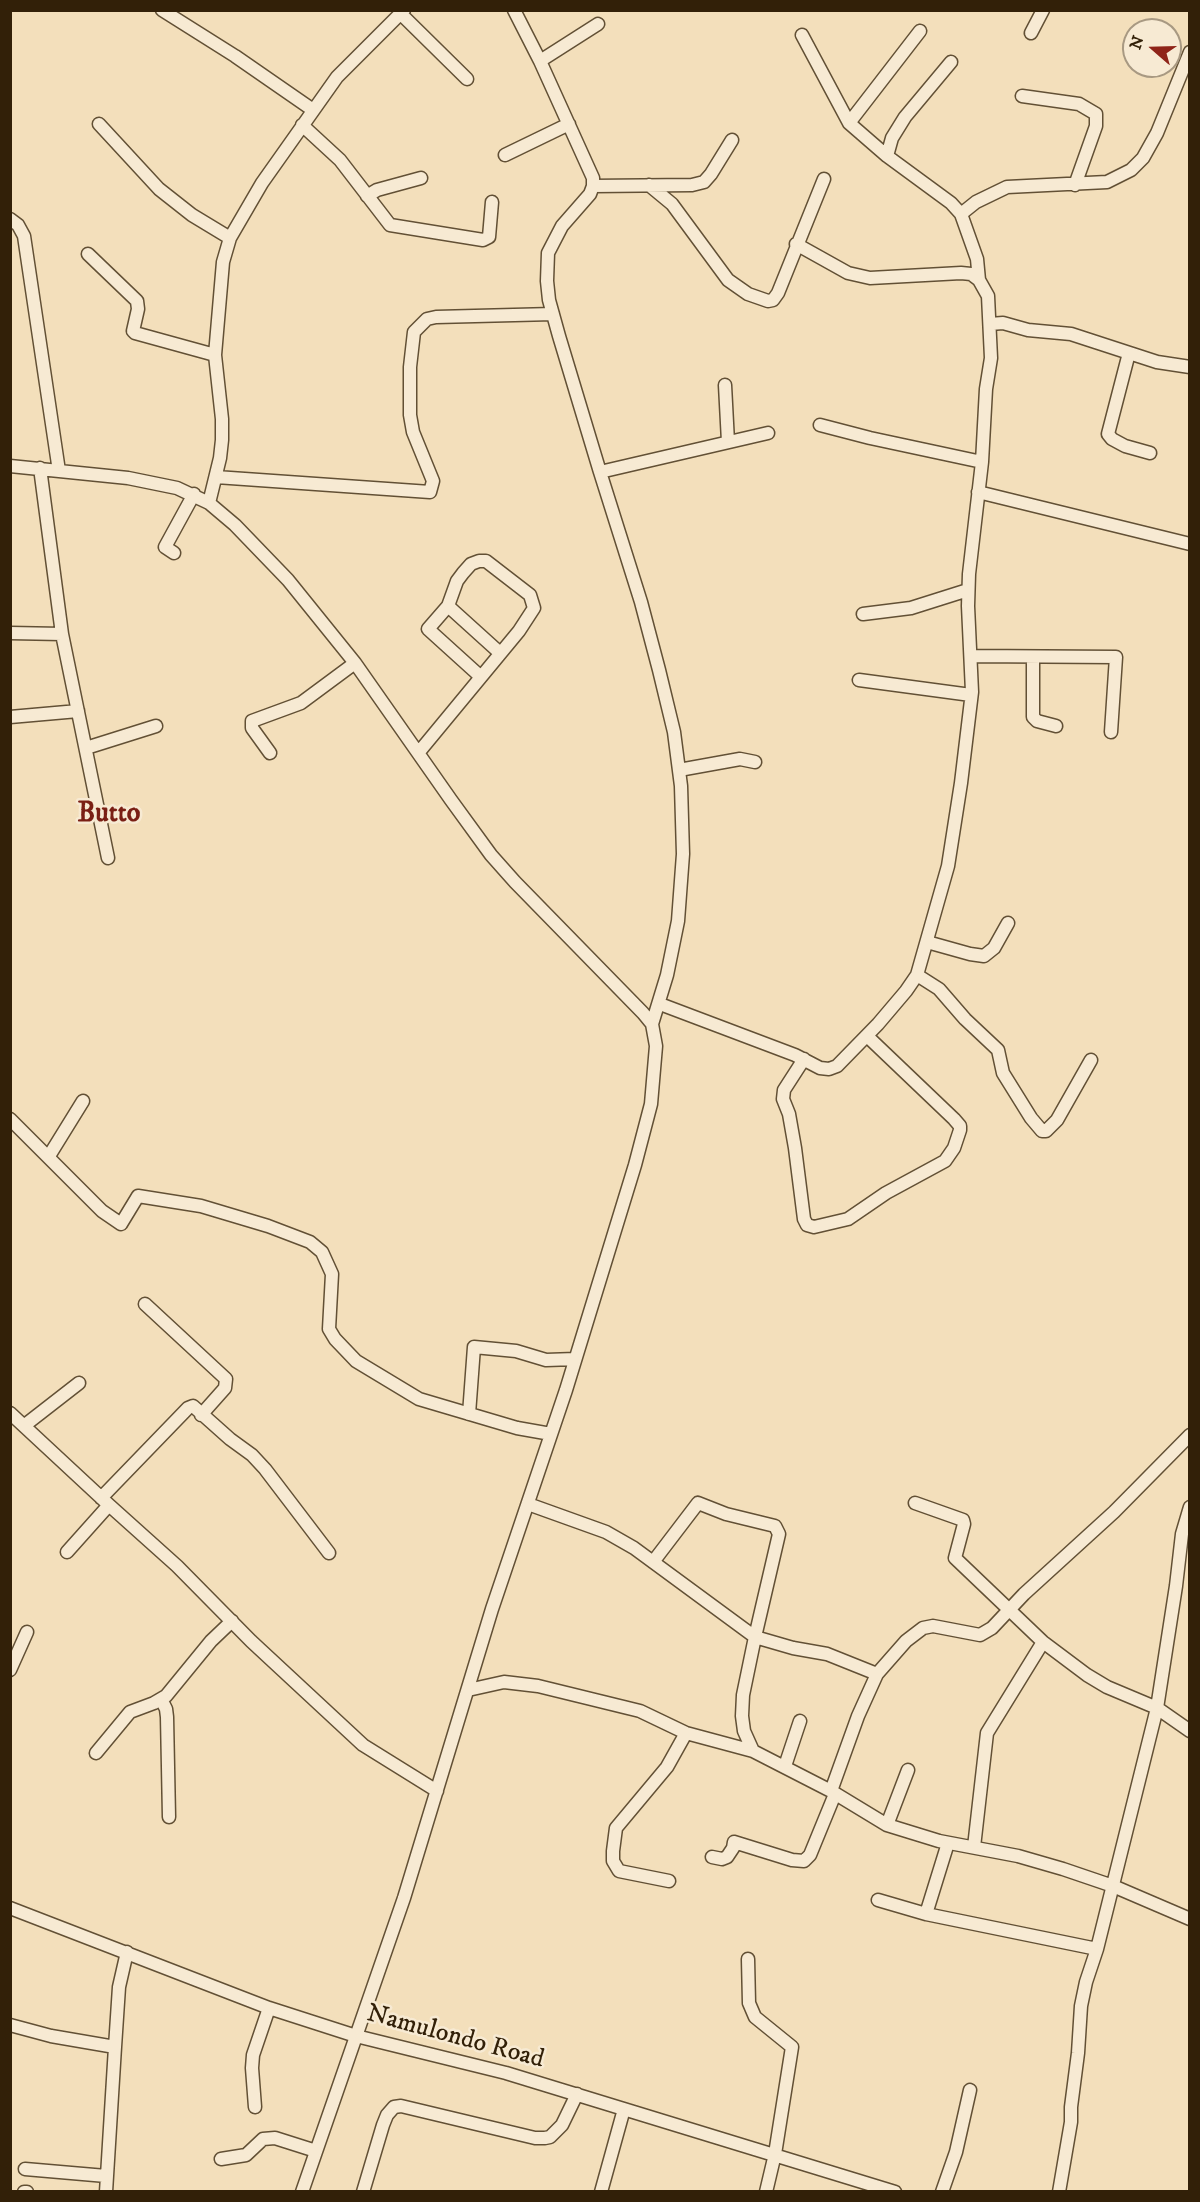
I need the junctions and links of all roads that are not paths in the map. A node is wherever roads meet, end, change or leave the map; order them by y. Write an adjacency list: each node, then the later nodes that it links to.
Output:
1 (162, 10): 14 (street)
2 (514, 10): 10 (street)
3 (1043, 10): 7 (street)
4 (403, 12): 12 (street); 14 (street)
5 (598, 24): 10 (street)
6 (920, 31): 15 (street)
7 (1031, 33)
8 (802, 35): 15 (street)
9 (1190, 52): 25 (street)
10 (540, 61): 17 (street)
11 (951, 62): 21 (street)
12 (466, 80)
13 (1022, 96): 25 (street)
14 (313, 110): 18 (street)
15 (849, 123): 21 (street)
16 (99, 124): 31 (street)
17 (569, 124): 20 (street); 26 (street)
18 (302, 125): 27 (street); 31 (street)
19 (732, 140): 24 (street)
20 (505, 155)
21 (887, 156): 29 (street)
22 (421, 178): 27 (street)
23 (824, 179): 32 (street)
24 (649, 185): 26 (street); 32 (street)
25 (1075, 185): 29 (street)
26 (593, 186): 35 (street)
27 (367, 196): 28 (street)
28 (492, 202)
29 (961, 214): 34 (street)
30 (10, 219): 48 (street)
31 (230, 238): 38 (street)
32 (796, 244): 34 (street)
33 (88, 254): 38 (street)
34 (979, 280): 36 (street)
35 (553, 314): 49 (street); 50 (street)
36 (990, 324): 37 (street); 45 (street)
37 (1129, 353): 39 (street); 44 (street)
38 (215, 355): 50 (street)
39 (1190, 367)
40 (725, 385): 43 (street)
41 (820, 425): 45 (street)
42 (768, 433): 43 (street)
43 (728, 442): 49 (street)
44 (1150, 453)
45 (982, 462): 51 (street)
46 (10, 466): 47 (street)
47 (40, 468): 48 (street); 60 (street)
48 (59, 471): 52 (street)
49 (600, 472): 77 (street)
50 (216, 477): 53 (street)
51 (978, 492): 54 (street); 56 (street)
52 (194, 494): 53 (street); 55 (street)
53 (209, 503): 64 (street)
54 (1190, 544)
55 (174, 553)
56 (968, 590): 58 (street); 62 (street)
57 (448, 606): 61 (street); 61 (street); 65 (street)
58 (863, 614)
59 (10, 633): 60 (street)
60 (63, 634): 68 (street)
61 (500, 653): 65 (street)
62 (971, 657): 63 (street); 67 (street)
63 (1033, 657): 71 (street); 72 (street)
64 (355, 663): 74 (street); 75 (street)
65 (481, 677): 74 (street)
66 (859, 680): 67 (street)
67 (971, 695): 80 (street)
68 (78, 711): 69 (street); 73 (street)
69 (10, 717)
70 (156, 726): 73 (street)
71 (1056, 726)
72 (1111, 732)
73 (86, 748): 78 (street)
74 (418, 752): 83 (street)
75 (270, 753)
76 (755, 762): 77 (street)
77 (679, 770): 82 (street)
78 (108, 858)
79 (1008, 923): 80 (street)
80 (927, 942): 81 (street)
81 (917, 975): 84 (street); 86 (street)
82 (660, 1004): 83 (street); 85 (street)
83 (652, 1024): 91 (street)
84 (867, 1036): 85 (street); 85 (street)
85 (804, 1059)
86 (1091, 1060)
87 (83, 1101): 89 (street)
88 (10, 1119): 89 (street)
89 (49, 1156): 95 (street)
90 (145, 1304): 94 (street)
91 (575, 1359): 95 (street); 97 (street)
92 (79, 1383): 96 (street)
93 (10, 1413): 96 (street)
94 (201, 1414): 99 (street); 104 (street)
95 (469, 1414): 97 (street)
96 (25, 1425): 99 (street)
97 (550, 1434): 101 (street)
98 (1190, 1435): 106 (street)
99 (105, 1502): 103 (street); 107 (street)
100 (915, 1503): 106 (street)
101 (528, 1504): 105 (street); 113 (street)
102 (1190, 1507): 115 (street)
103 (67, 1552)
104 (328, 1553)
105 (653, 1562): 109 (street); 109 (street)
106 (1008, 1610): 110 (street); 112 (street)
107 (232, 1621): 114 (street); 123 (street)
108 (27, 1632): 111 (street)
109 (755, 1636): 112 (street); 119 (street)
110 (1043, 1642): 115 (street); 128 (street)
111 (10, 1670)
112 (877, 1674): 124 (street)
113 (468, 1690): 118 (street); 123 (street)
114 (161, 1700): 120 (street); 125 (street)
115 (1157, 1708): 117 (street); 131 (street)
116 (800, 1721): 121 (street)
117 (1190, 1731)
118 (686, 1733): 119 (street); 130 (street)
119 (753, 1751): 121 (street)
120 (96, 1753)
121 (784, 1766): 124 (street)
122 (908, 1770): 126 (street)
123 (437, 1791): 141 (street)
124 (833, 1792): 126 (street); 129 (street)
125 (169, 1817)
126 (887, 1824): 127 (street)
127 (948, 1843): 128 (street); 134 (street)
128 (974, 1847): 131 (street)
129 (712, 1857)
130 (669, 1881)
131 (1113, 1886): 135 (street); 136 (street)
132 (878, 1900): 134 (street)
133 (10, 1908): 137 (street, Namulondo Road)
134 (926, 1914): 136 (street)
135 (1190, 1919)
136 (1097, 1949): 159 (street)
137 (127, 1952): 139 (street, Namulondo Road); 142 (street)
138 (748, 1959): 148 (street)
139 (269, 2008): 141 (street, Namulondo Road); 145 (street)
140 (10, 2025): 142 (street)
141 (356, 2036): 144 (street, Namulondo Road); 147 (street)
142 (115, 2047): 151 (street)
143 (970, 2090): 158 (street)
144 (577, 2094): 146 (street, Namulondo Road); 154 (street)
145 (255, 2107)
146 (624, 2109): 148 (street, Namulondo Road); 155 (street)
147 (316, 2151): 149 (street); 153 (street)
148 (775, 2154): 156 (street); 157 (street, Namulondo Road)
149 (221, 2159)
150 (25, 2169): 151 (street)
151 (106, 2175): 152 (street)
152 (106, 2192)
153 (302, 2192)
154 (363, 2192)
155 (601, 2192)
156 (766, 2192)
157 (895, 2192)
158 (942, 2192)
159 (1059, 2192)

